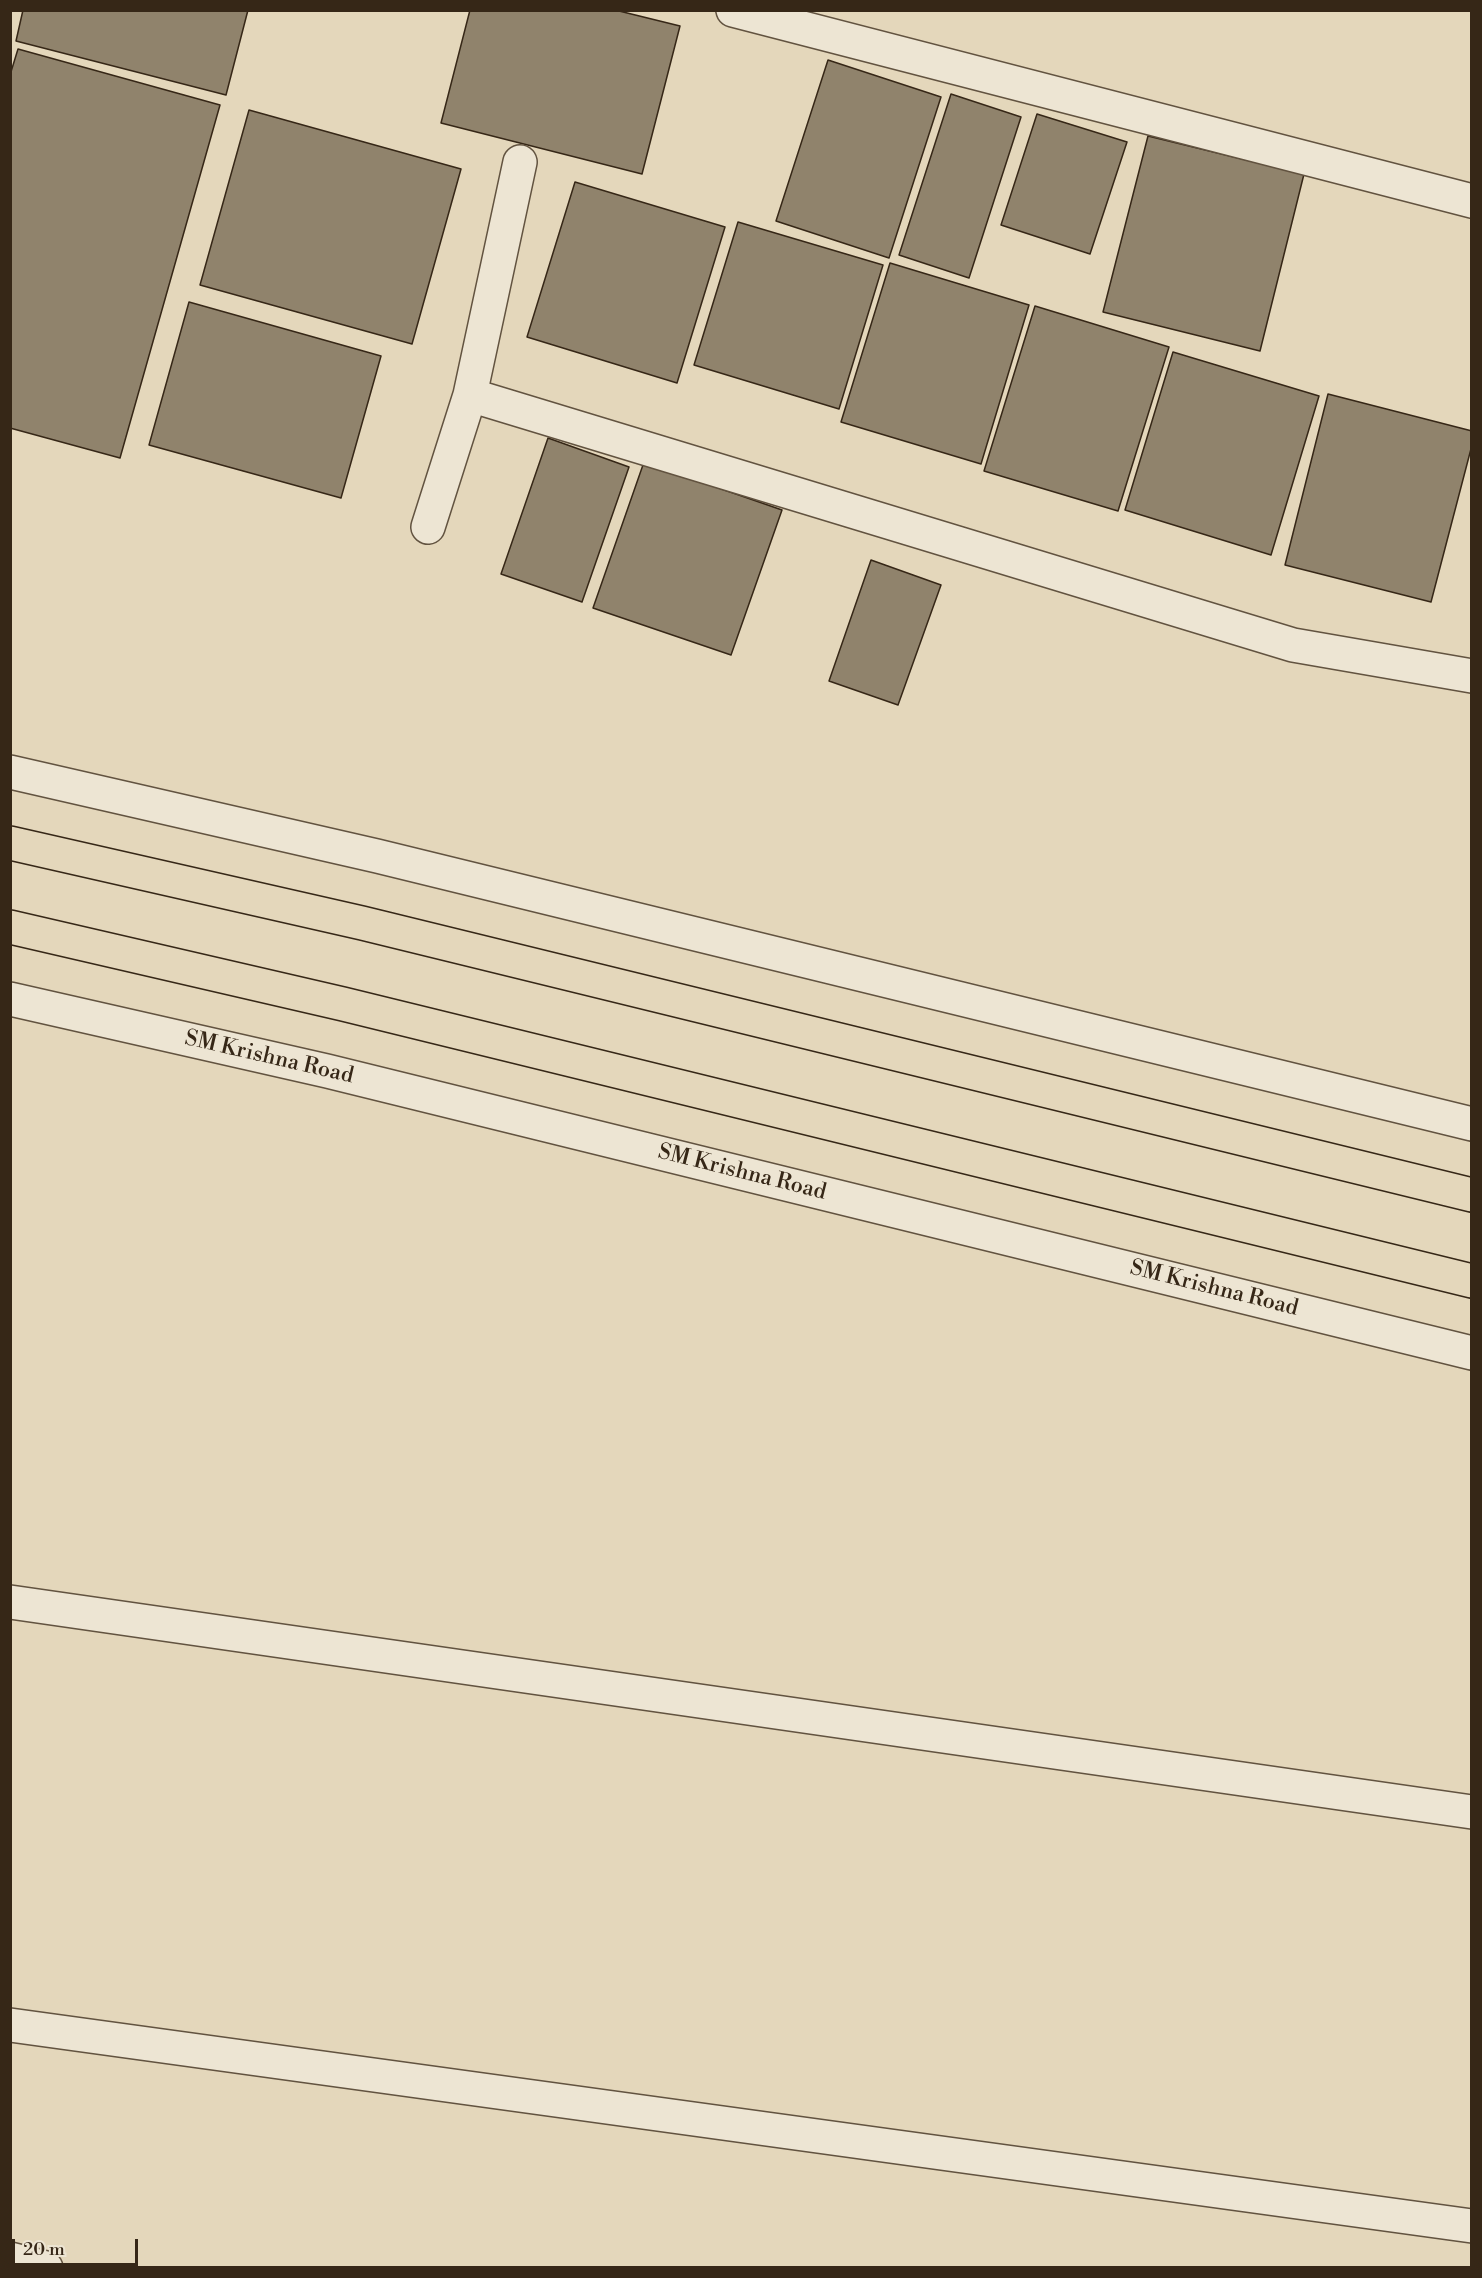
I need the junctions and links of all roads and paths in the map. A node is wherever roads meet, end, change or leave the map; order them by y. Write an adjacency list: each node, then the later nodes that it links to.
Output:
1 (734, 10): 3 (street)
2 (520, 162): 4 (street)
3 (1472, 201)
4 (470, 395): 5 (street); 6 (street)
5 (428, 527)
6 (1472, 676)
7 (10, 772): 11 (street)
8 (10, 843): 12 (highway)
9 (10, 927): 13 (highway)
10 (10, 999): 14 (street, SM Krishna Road)
11 (1472, 1124)
12 (1472, 1195)
13 (1472, 1281)
14 (1472, 1353)
15 (10, 1602): 16 (street)
16 (1472, 1812)
17 (10, 2025): 18 (street)
18 (1472, 2226)
19 (10, 2259): 20 (street)
20 (46, 2268)

